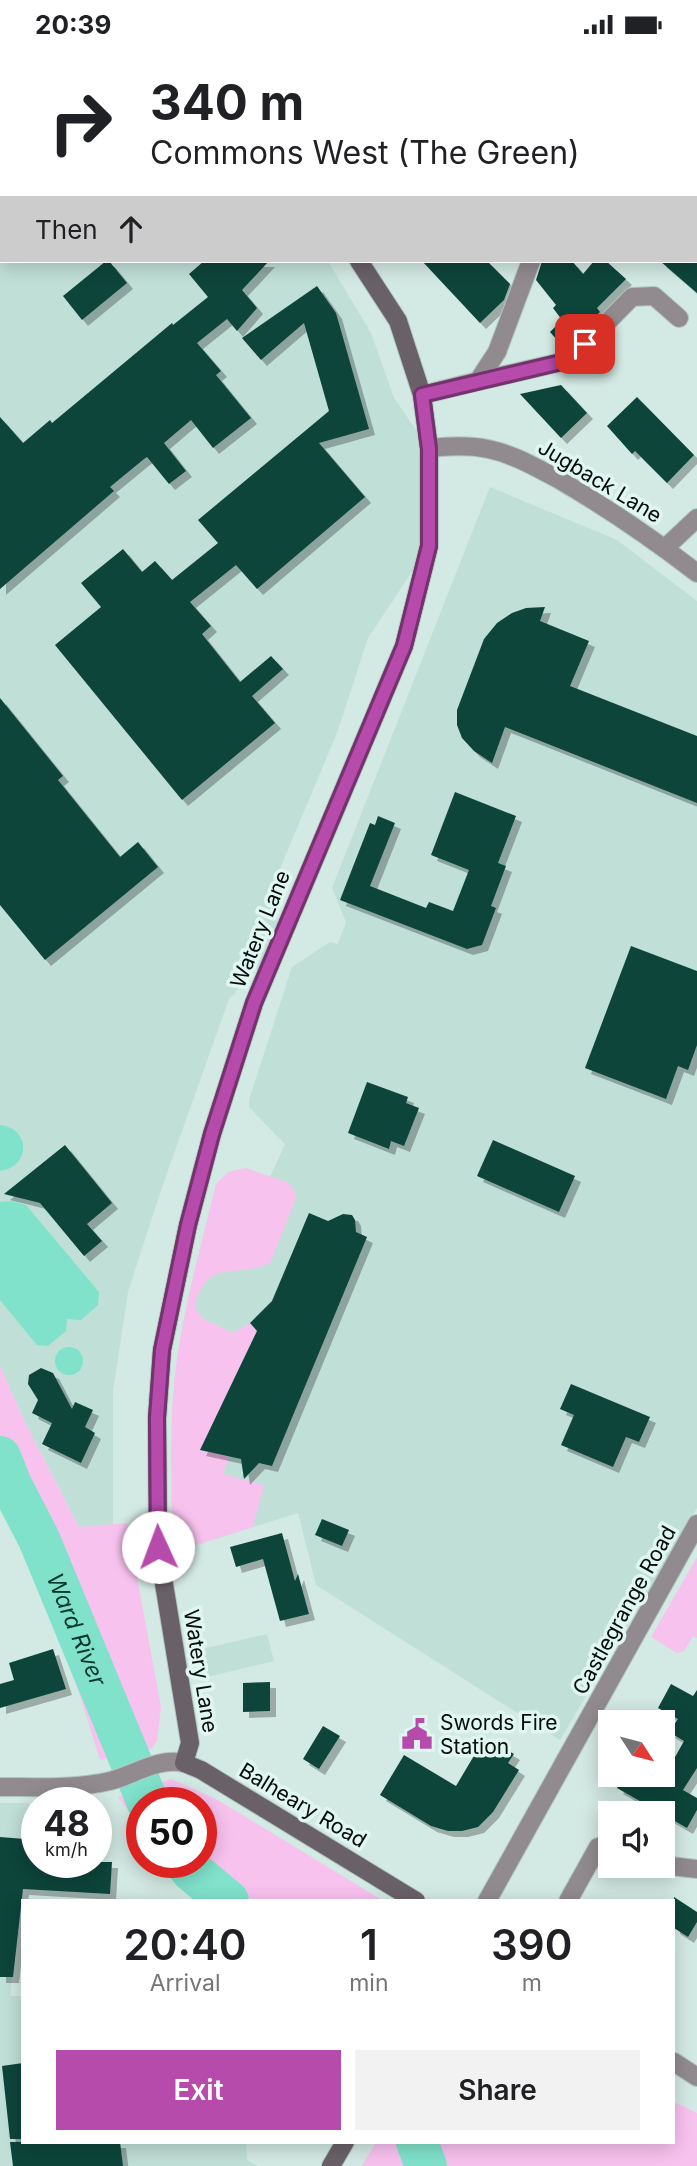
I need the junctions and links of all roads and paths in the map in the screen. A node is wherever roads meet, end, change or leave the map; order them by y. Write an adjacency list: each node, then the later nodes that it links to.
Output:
1 (360, 263): 5 (main road, Watery Lane)
2 (530, 263): 4 (street)
3 (679, 318): 4 (street)
4 (478, 381): 5 (street)
5 (422, 395): 6 (main road, Watery Lane)
6 (429, 449): 8 (street, Jugback Lane); 11 (main road, Watery Lane)
7 (697, 518): 8 (street)
8 (665, 548): 9 (street, Jugback Lane)
9 (697, 573)
10 (697, 1524): 17 (street, Castlegrange Road)
11 (184, 1763): 12 (street, Balheary Road); 16 (main road, Balheary Road)
12 (0, 1787)
13 (598, 1847): 18 (street)
14 (675, 1866): 15 (street)
15 (697, 1869)
16 (413, 1899)
17 (488, 1899)
18 (569, 1899)
19 (675, 2063): 20 (street)
20 (697, 2077)
21 (344, 2144): 22 (main road)
22 (331, 2166)

